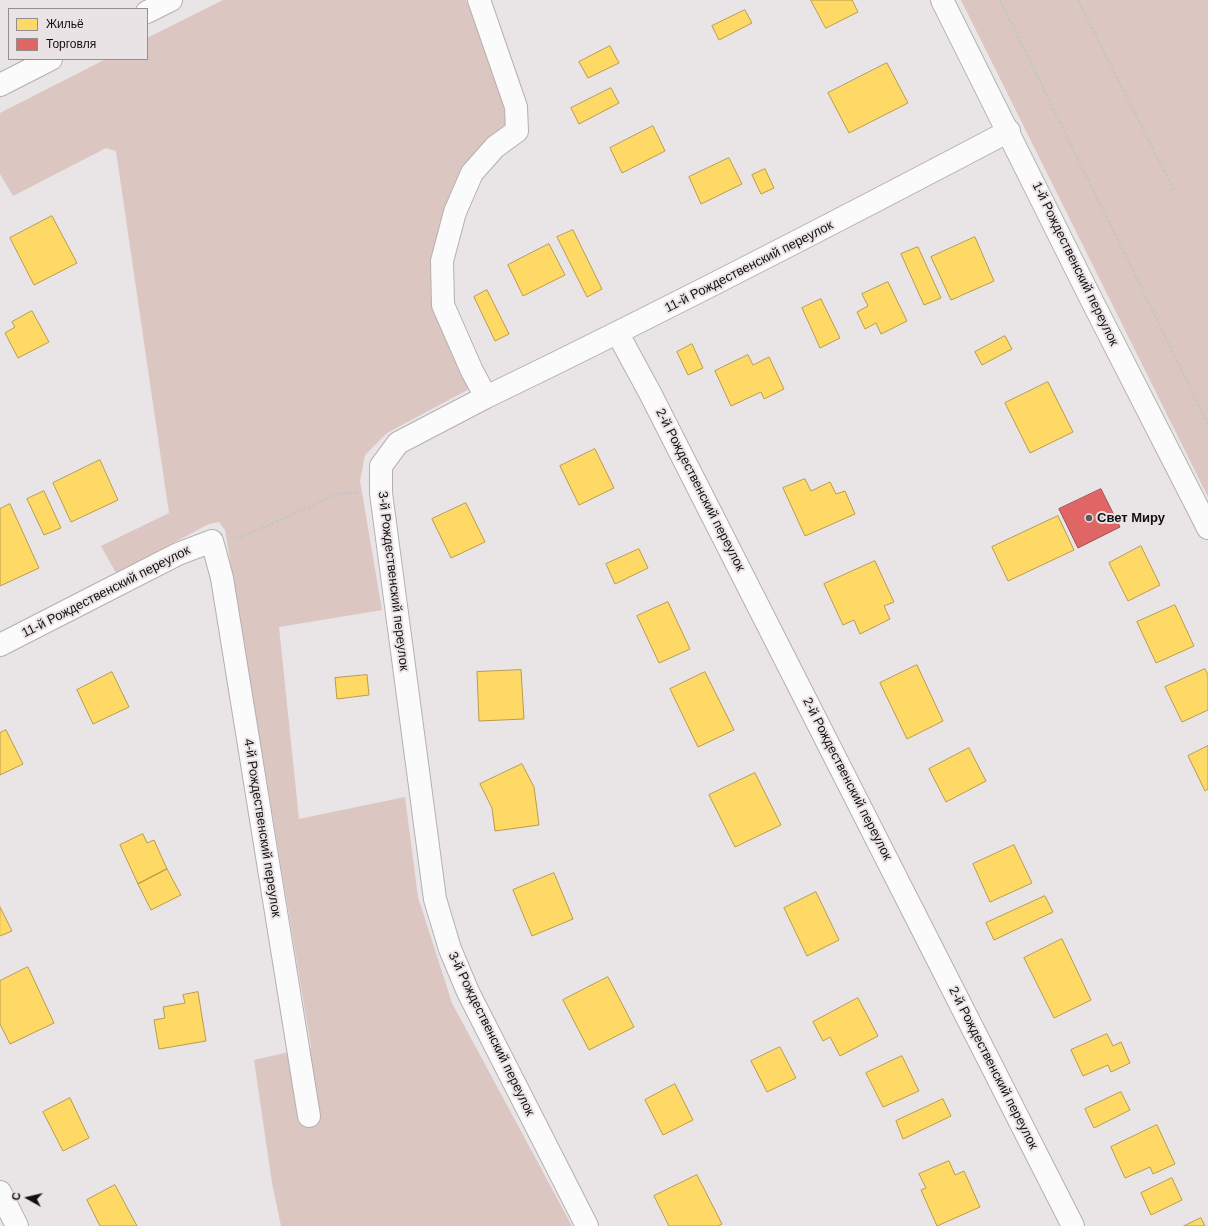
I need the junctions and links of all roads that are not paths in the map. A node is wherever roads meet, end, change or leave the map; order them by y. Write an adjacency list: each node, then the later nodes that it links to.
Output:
1 (171, 0): 4 (street)
2 (479, 0): 9 (street)
3 (942, 0): 7 (street, 1-й Рождественский переулок)
4 (148, 12)
5 (49, 60): 6 (street)
6 (0, 85)
7 (1009, 131): 8 (street, 11-й Рождественский переулок); 10 (street, 1-й Рождественский переулок)
8 (618, 334): 9 (street, 11-й Рождественский переулок); 17 (street, 2-й Рождественский переулок)
9 (486, 397): 16 (street, 3-й Рождественский переулок)
10 (1208, 528)
11 (212, 541): 12 (street, 11-й Рождественский переулок); 13 (street, 4-й Рождественский переулок)
12 (0, 645)
13 (309, 1116)
14 (0, 1192): 15 (street)
15 (17, 1226)
16 (587, 1226)
17 (1073, 1226)

